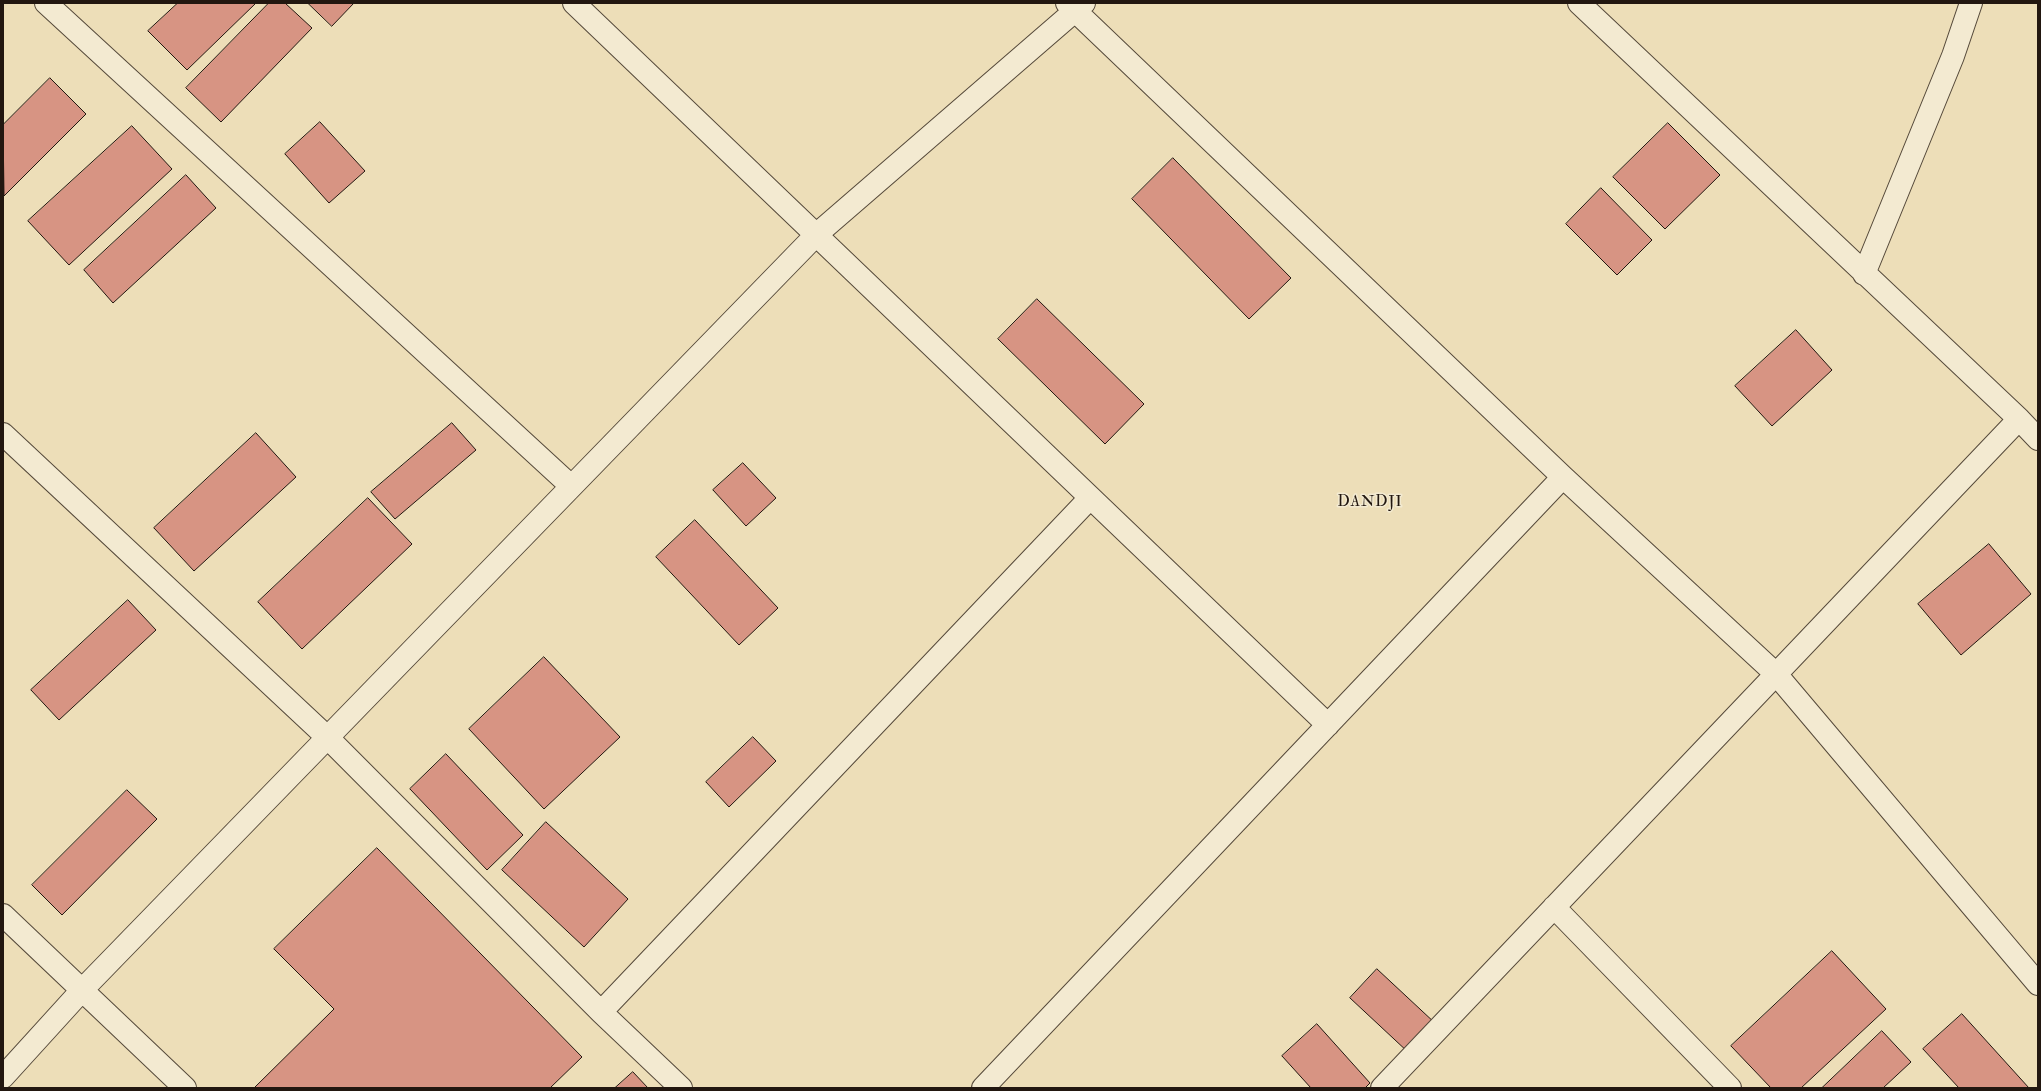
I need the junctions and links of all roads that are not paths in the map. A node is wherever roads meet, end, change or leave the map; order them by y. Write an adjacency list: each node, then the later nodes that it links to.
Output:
1 (46, 3): 12 (street)
2 (574, 3): 6 (street)
3 (1579, 3): 7 (street)
4 (1971, 3): 7 (street)
5 (1076, 6): 6 (street); 11 (street)
6 (817, 234): 12 (street); 13 (street)
7 (1864, 274): 8 (street)
8 (2020, 419): 10 (street); 14 (street)
9 (3, 434): 16 (street)
10 (2038, 439)
11 (1563, 477): 14 (street); 15 (street)
12 (571, 486): 16 (street)
13 (1090, 498): 15 (street); 21 (street)
14 (1776, 674): 17 (street); 19 (street)
15 (1328, 725): 25 (street)
16 (328, 738): 20 (street); 21 (street)
17 (1554, 907): 26 (street); 27 (street)
18 (3, 915): 20 (street)
19 (2038, 984)
20 (83, 989): 22 (street); 23 (street)
21 (601, 1012): 24 (street)
22 (3, 1077)
23 (185, 1088)
24 (681, 1088)
25 (983, 1088)
26 (1382, 1088)
27 (1730, 1088)

